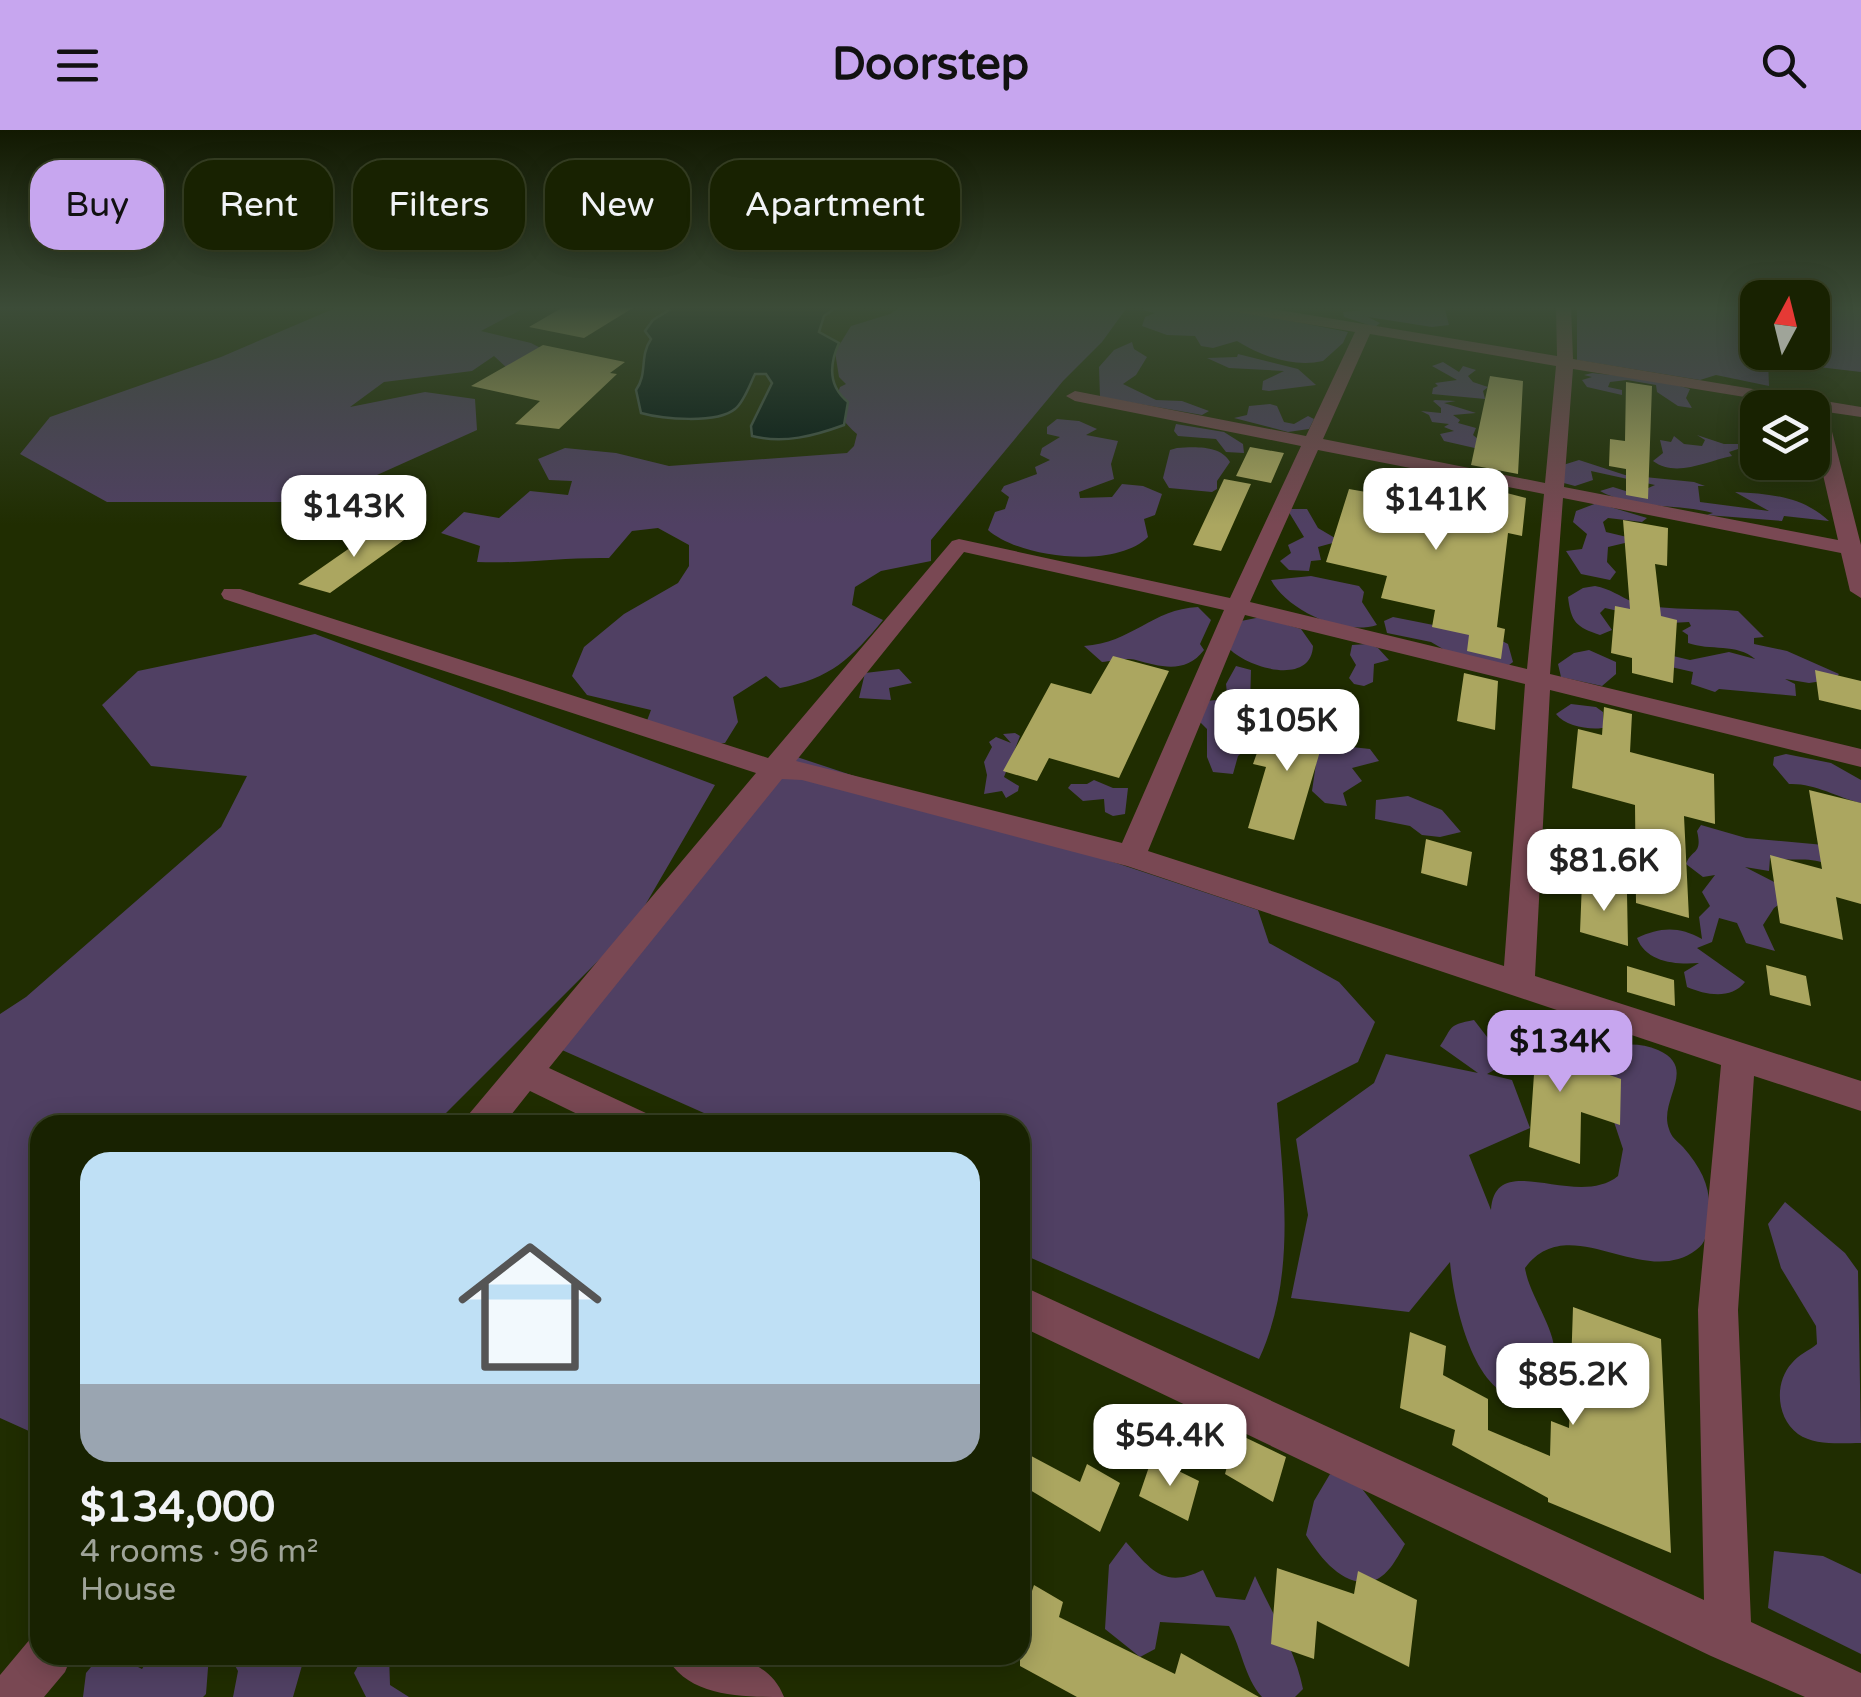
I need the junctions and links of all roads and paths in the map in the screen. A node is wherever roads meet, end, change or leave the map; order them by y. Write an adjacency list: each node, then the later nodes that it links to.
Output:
1 (1341, 379): 8 (street)
2 (1563, 379): 10 (street)
3 (1667, 379): 4 (street)
4 (1740, 391)
5 (1075, 396): 8 (street)
6 (1830, 406): 7 (street)
7 (1861, 412)
8 (1312, 442): 10 (street); 14 (street)
9 (1830, 455): 11 (street)
10 (1554, 492): 11 (street); 15 (street)
11 (1856, 550): 12 (street)
12 (1861, 592)
13 (232, 594): 17 (street)
14 (1238, 606): 15 (street); 17 (street); 18 (street)
15 (1538, 678): 16 (street); 19 (street)
16 (1861, 758)
17 (772, 769): 18 (street); 21 (street)
18 (1131, 856): 19 (street)
19 (1519, 982): 20 (street)
20 (1738, 1056): 22 (street); 26 (street)
21 (524, 1072): 23 (street); 24 (street)
22 (1861, 1096)
23 (489, 1115)
24 (615, 1115)
25 (1030, 1311): 26 (street)
26 (1728, 1638): 31 (street)
27 (40, 1665): 29 (street)
28 (707, 1665): 30 (street)
29 (13, 1697)
30 (760, 1697)
31 (1859, 1697)

